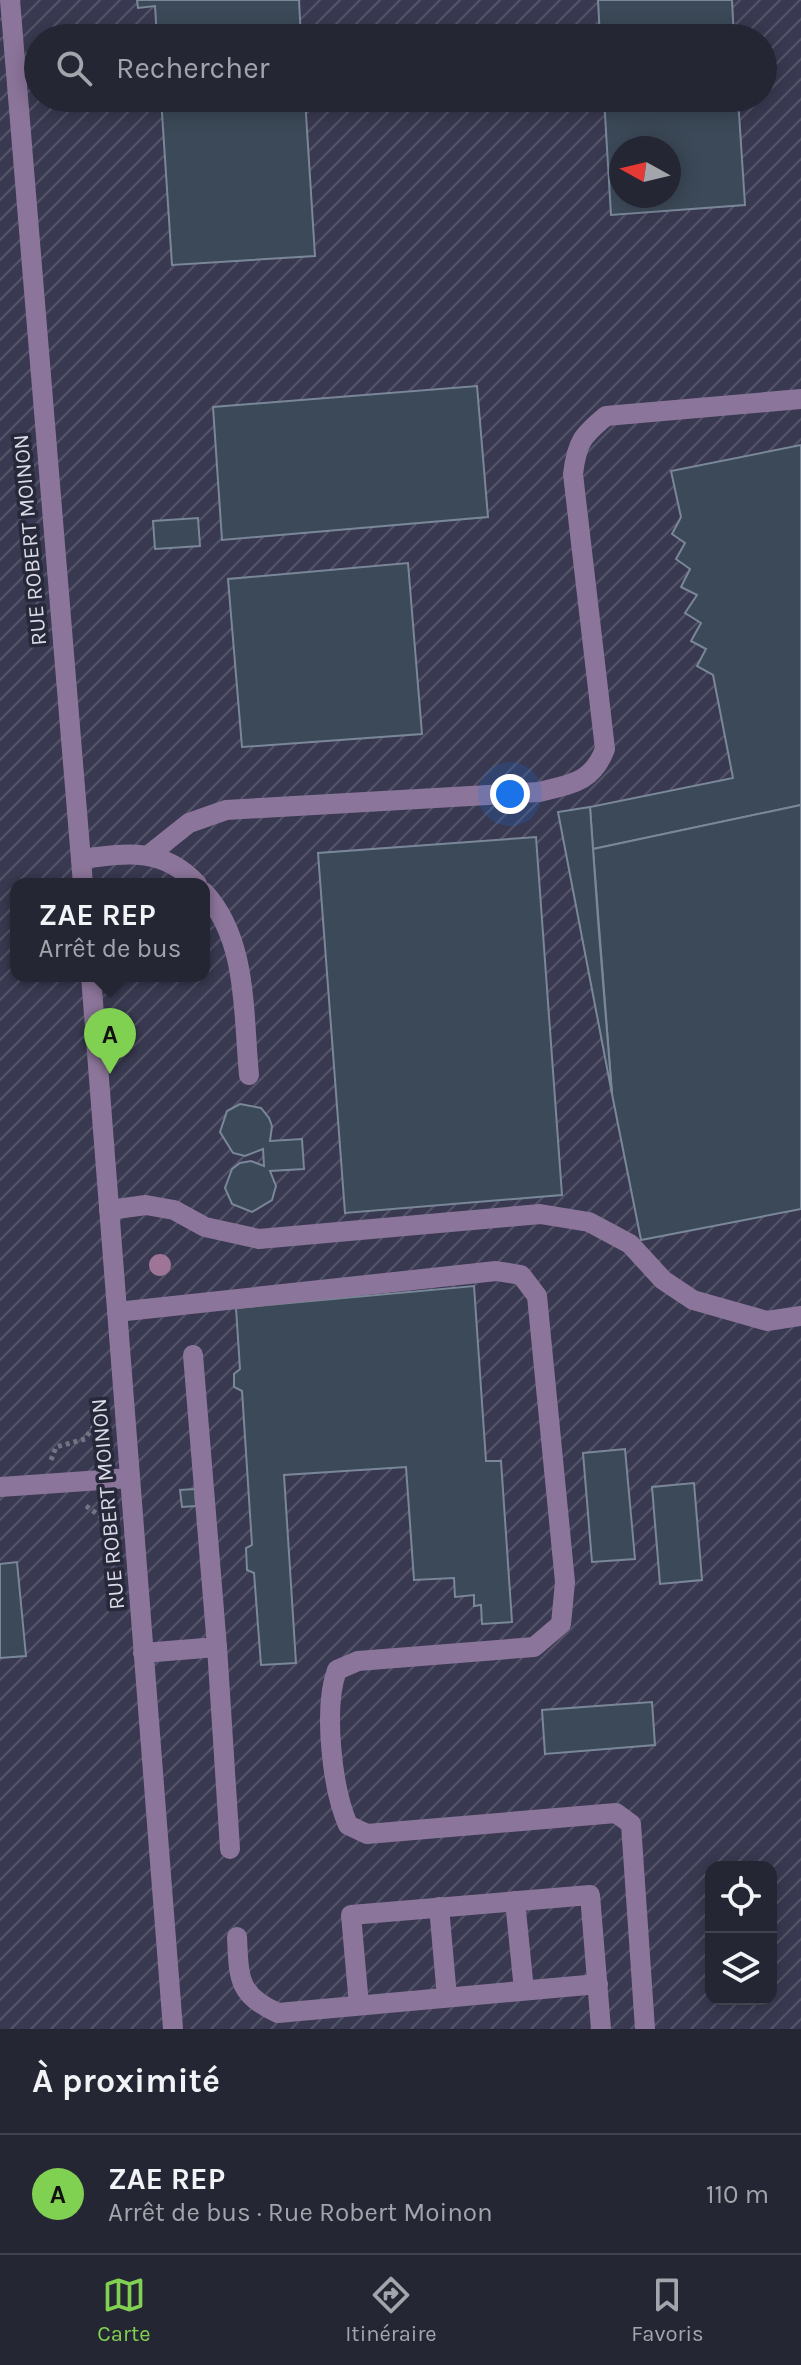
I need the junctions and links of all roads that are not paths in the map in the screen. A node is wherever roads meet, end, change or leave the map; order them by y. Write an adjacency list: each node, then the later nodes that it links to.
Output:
1 (10, 0): 4 (street, RUE ROBERT MOINON)
2 (801, 399): 3 (street)
3 (150, 854): 4 (street); 6 (street)
4 (81, 859): 5 (street, RUE ROBERT MOINON)
5 (83, 878)
6 (191, 878)
7 (210, 898): 9 (street)
8 (91, 982): 10 (street, RUE ROBERT MOINON)
9 (249, 1075)
10 (109, 1210): 11 (street, RUE ROBERT MOINON); 12 (street)
11 (117, 1312): 14 (street, RUE ROBERT MOINON); 28 (street)
12 (801, 1316)
13 (193, 1355): 16 (street)
14 (130, 1478): 15 (street); 17 (street, RUE ROBERT MOINON)
15 (0, 1487)
16 (217, 1647): 17 (street); 18 (street)
17 (143, 1653): 26 (street, RUE ROBERT MOINON)
18 (230, 1849)
19 (515, 1901): 20 (street); 22 (street); 23 (street)
20 (439, 1907): 24 (street); 25 (street)
21 (237, 1937): 25 (street)
22 (598, 1984): 23 (street); 27 (street)
23 (524, 1990): 24 (street)
24 (447, 1997): 25 (street)
25 (359, 2005)
26 (173, 2029)
27 (601, 2029)
28 (645, 2029)

